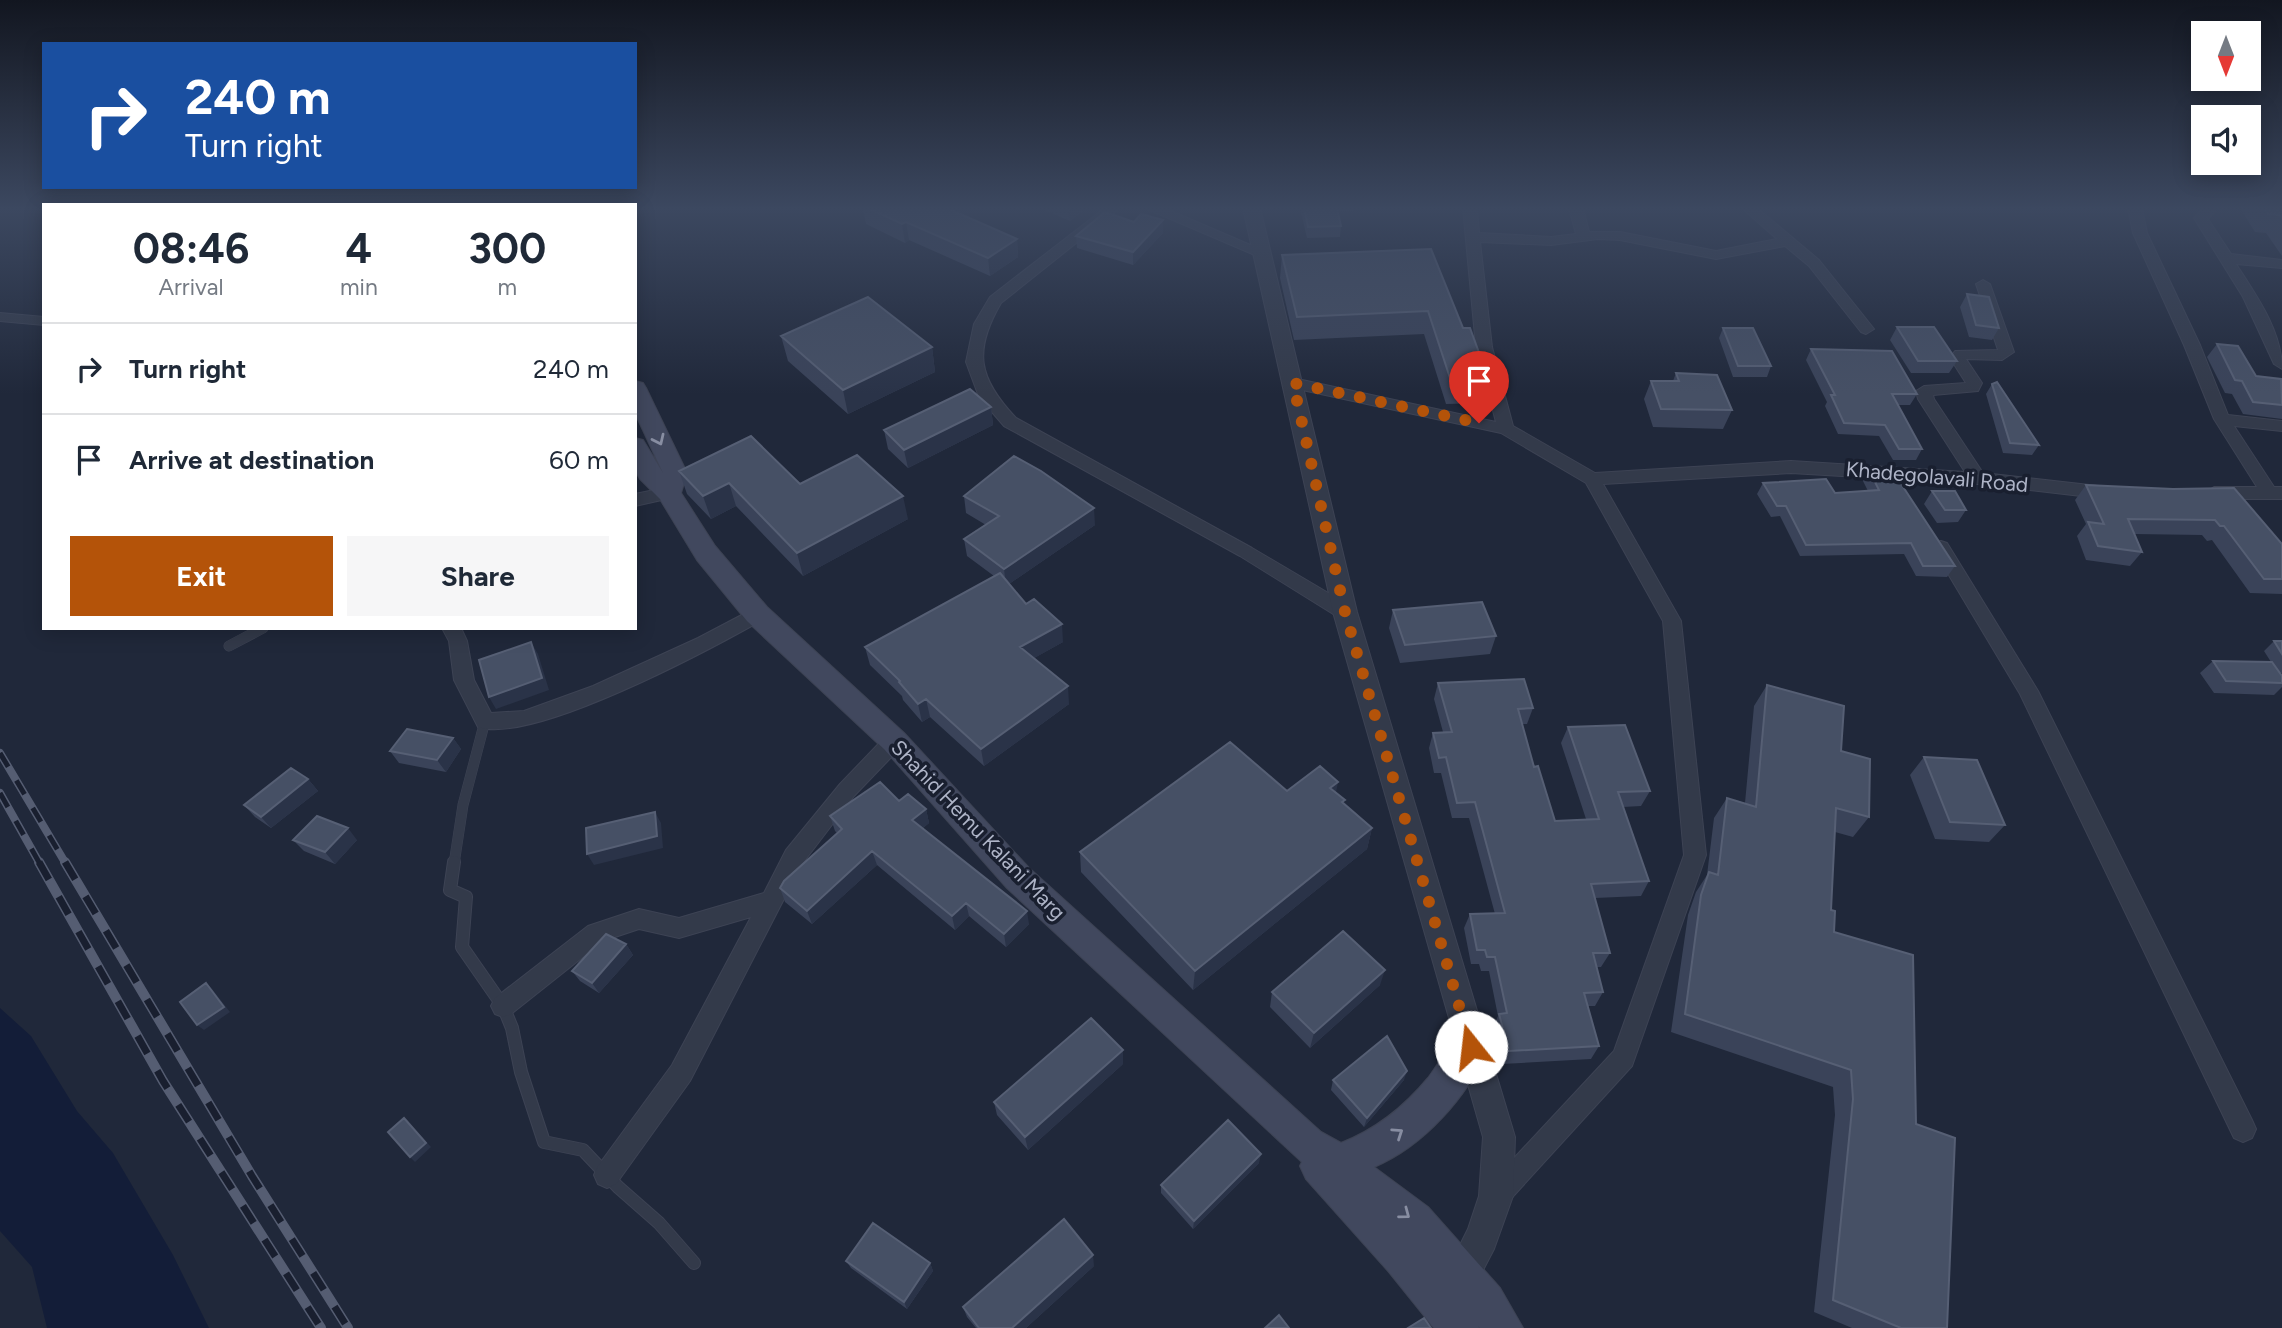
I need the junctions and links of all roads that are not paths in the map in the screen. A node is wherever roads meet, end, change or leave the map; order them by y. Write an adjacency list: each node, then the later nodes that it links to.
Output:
1 (1034, 270): 28 (street)
2 (1266, 270): 12 (street)
3 (1476, 270): 16 (street)
4 (1820, 270): 10 (street)
5 (2157, 270): 14 (street)
6 (2232, 270): 11 (street)
7 (1983, 284): 19 (street)
8 (0, 317): 9 (street)
9 (42, 321)
10 (1866, 329)
11 (2282, 364)
12 (1293, 383): 16 (street); 28 (street)
13 (637, 392): 21 (main road, one-way to 21)
14 (2222, 419): 15 (street); 24 (street)
15 (2282, 426)
16 (1506, 429): 20 (street)
17 (637, 450): 21 (main road, Shahid Hemu Kalani Marg)
18 (1891, 471): 19 (street, Khadegolavali Road); 20 (street, Khadegolavali Road); 25 (street)
19 (1978, 478): 22 (street, Khadegolavali Road)
20 (1592, 479): 41 (street)
21 (669, 493): 26 (street); 29 (main road, Shahid Hemu Kalani Marg)
22 (2119, 493)
23 (2201, 493): 24 (street)
24 (2276, 493)
25 (1906, 494)
26 (637, 500)
27 (1928, 527): 38 (street)
28 (1345, 612): 37 (street)
29 (757, 614): 33 (street); 34 (main road, Shahid Hemu Kalani Marg)
30 (258, 630): 32 (lane)
31 (452, 630): 33 (street)
32 (229, 646)
33 (485, 721): 36 (lane)
34 (894, 741): 35 (street); 39 (main road, Shahid Hemu Kalani Marg)
35 (770, 901): 36 (street); 40 (street)
36 (503, 1006): 40 (lane)
37 (1471, 1047): 39 (main road, one-way to 37); 41 (street)
38 (2243, 1129)
39 (1323, 1155): 43 (main road, one-way to 43); 44 (main road)
40 (607, 1175): 42 (lane)
41 (1496, 1196): 43 (street)
42 (694, 1264)
43 (1463, 1275): 44 (street); 45 (main road)
44 (1451, 1318)
45 (1503, 1328)

